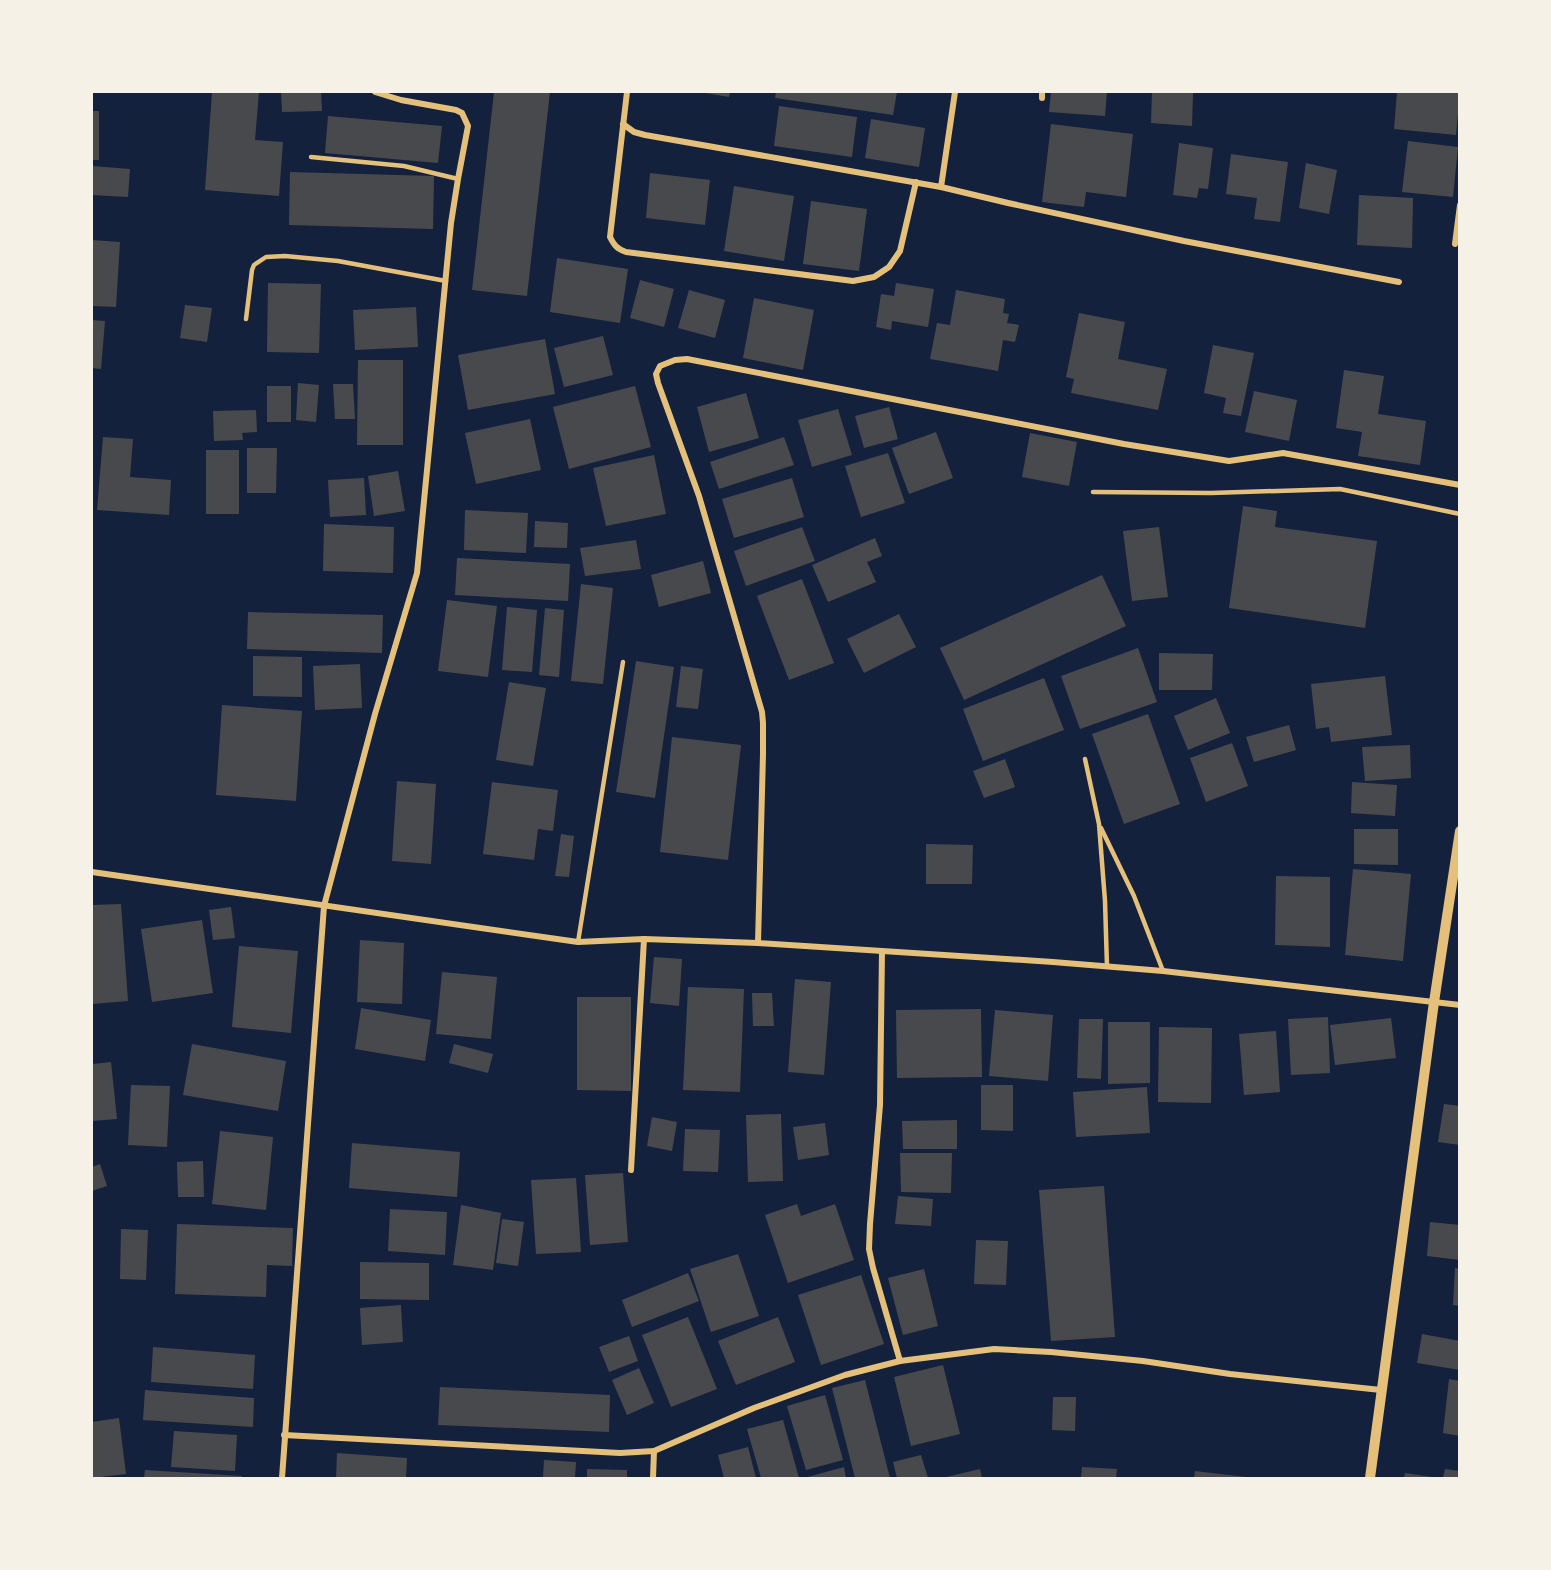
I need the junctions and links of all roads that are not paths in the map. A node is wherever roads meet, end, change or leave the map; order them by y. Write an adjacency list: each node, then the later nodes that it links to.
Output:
1 (375, 92): 6 (street)
2 (627, 92): 4 (street)
3 (955, 92): 8 (street)
4 (623, 124): 7 (street); 7 (street)
5 (311, 157): 6 (lane)
6 (458, 179): 11 (street)
7 (915, 182): 8 (street)
8 (941, 187): 12 (street)
9 (1460, 205): 10 (street)
10 (1455, 244)
11 (446, 281): 13 (lane); 22 (street)
12 (1399, 282)
13 (246, 319)
14 (1460, 485): 25 (street)
15 (1094, 492): 16 (lane)
16 (1460, 514)
17 (622, 662): 24 (lane)
18 (1085, 759): 19 (lane)
19 (1099, 824): 27 (lane); 28 (lane)
20 (1460, 831): 29 (street)
21 (92, 872): 22 (street)
22 (324, 906): 24 (street); 34 (street)
23 (644, 939): 24 (street); 25 (street); 31 (street)
24 (578, 942)
25 (758, 943): 26 (street)
26 (882, 951): 27 (street); 32 (street)
27 (1107, 967): 28 (street)
28 (1163, 971): 29 (street)
29 (1434, 1002): 30 (street); 33 (street)
30 (1460, 1005)
31 (631, 1170)
32 (900, 1361): 33 (street); 35 (street)
33 (1381, 1390): 38 (street)
34 (284, 1435): 35 (street); 36 (street)
35 (654, 1450): 37 (street)
36 (282, 1479)
37 (653, 1479)
38 (1370, 1479)

